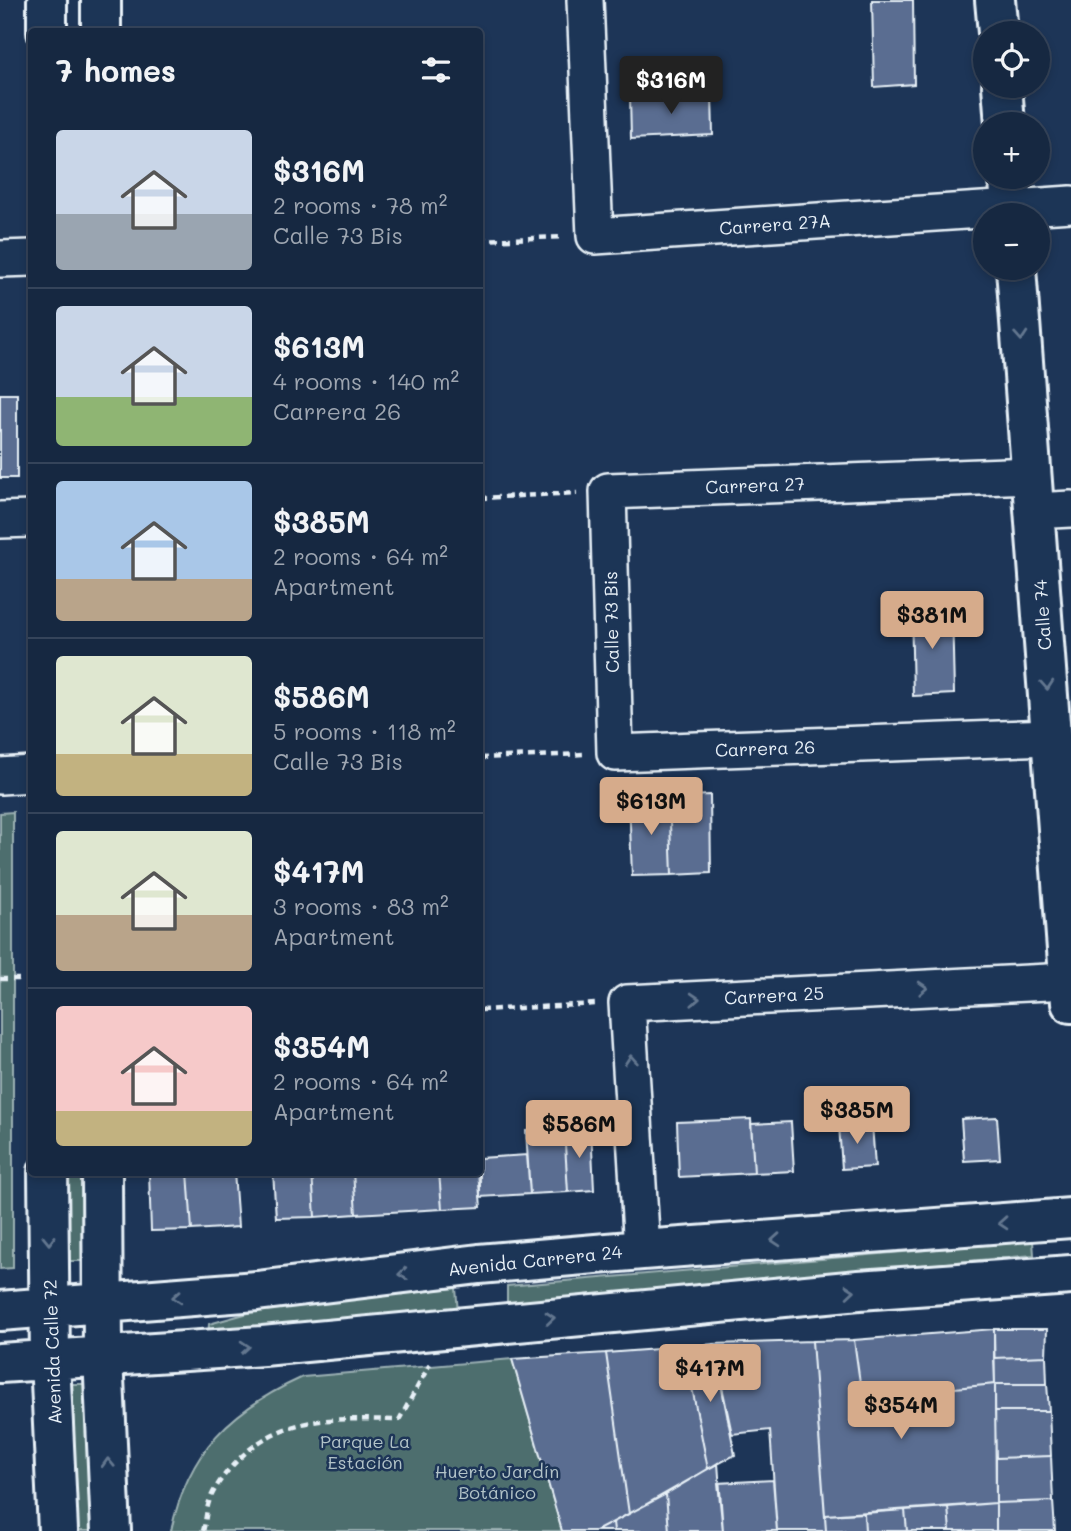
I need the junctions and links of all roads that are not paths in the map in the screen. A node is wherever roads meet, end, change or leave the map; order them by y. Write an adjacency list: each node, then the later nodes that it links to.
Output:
1 (47, 0): 6 (main road)
2 (101, 0): 7 (main road)
3 (585, 0): 8 (street, Carrera 27A)
4 (995, 0): 5 (main road)
5 (997, 21)
6 (47, 28)
7 (100, 28)
8 (1010, 200): 9 (street, Carrera 27A)
9 (1071, 204)
10 (28, 258): 11 (street)
11 (0, 259)
12 (1018, 280): 14 (main road, Calle 74, one-way to 14)
13 (608, 491): 14 (street, Carrera 27); 18 (street, Calle 73 Bis)
14 (1045, 498): 17 (main road, Calle 74, one-way to 17)
15 (28, 519): 16 (street)
16 (0, 520)
17 (1051, 737): 18 (street, Carrera 26); 21 (main road, Calle 74)
18 (615, 753)
19 (28, 774): 20 (street)
20 (0, 776)
21 (1064, 806): 22 (main road, Calle 74)
22 (1070, 992): 26 (street, Carrera 25, one-way to 22)
23 (48, 1176): 30 (main road, Avenida Calle 72, one-way to 30)
24 (103, 1176): 29 (main road)
25 (1071, 1218): 26 (main road, Avenida Carrera 24, one-way to 26)
26 (642, 1250): 27 (main road, Avenida Carrera 24)
27 (479, 1264): 29 (main road, Avenida Carrera 24, one-way to 29); 32 (main road)
28 (1071, 1275): 32 (main road, one-way to 28)
29 (103, 1303): 30 (main road, Avenida Carrera 24); 33 (main road)
30 (50, 1307): 31 (main road, Avenida Carrera 24); 34 (main road, Avenida Calle 72)
31 (0, 1311)
32 (482, 1324): 33 (main road, one-way to 32)
33 (103, 1356): 34 (main road); 37 (main road, one-way to 33)
34 (50, 1360): 35 (main road); 36 (main road, Avenida Calle 72)
35 (0, 1363)
36 (58, 1531)
37 (111, 1531)

